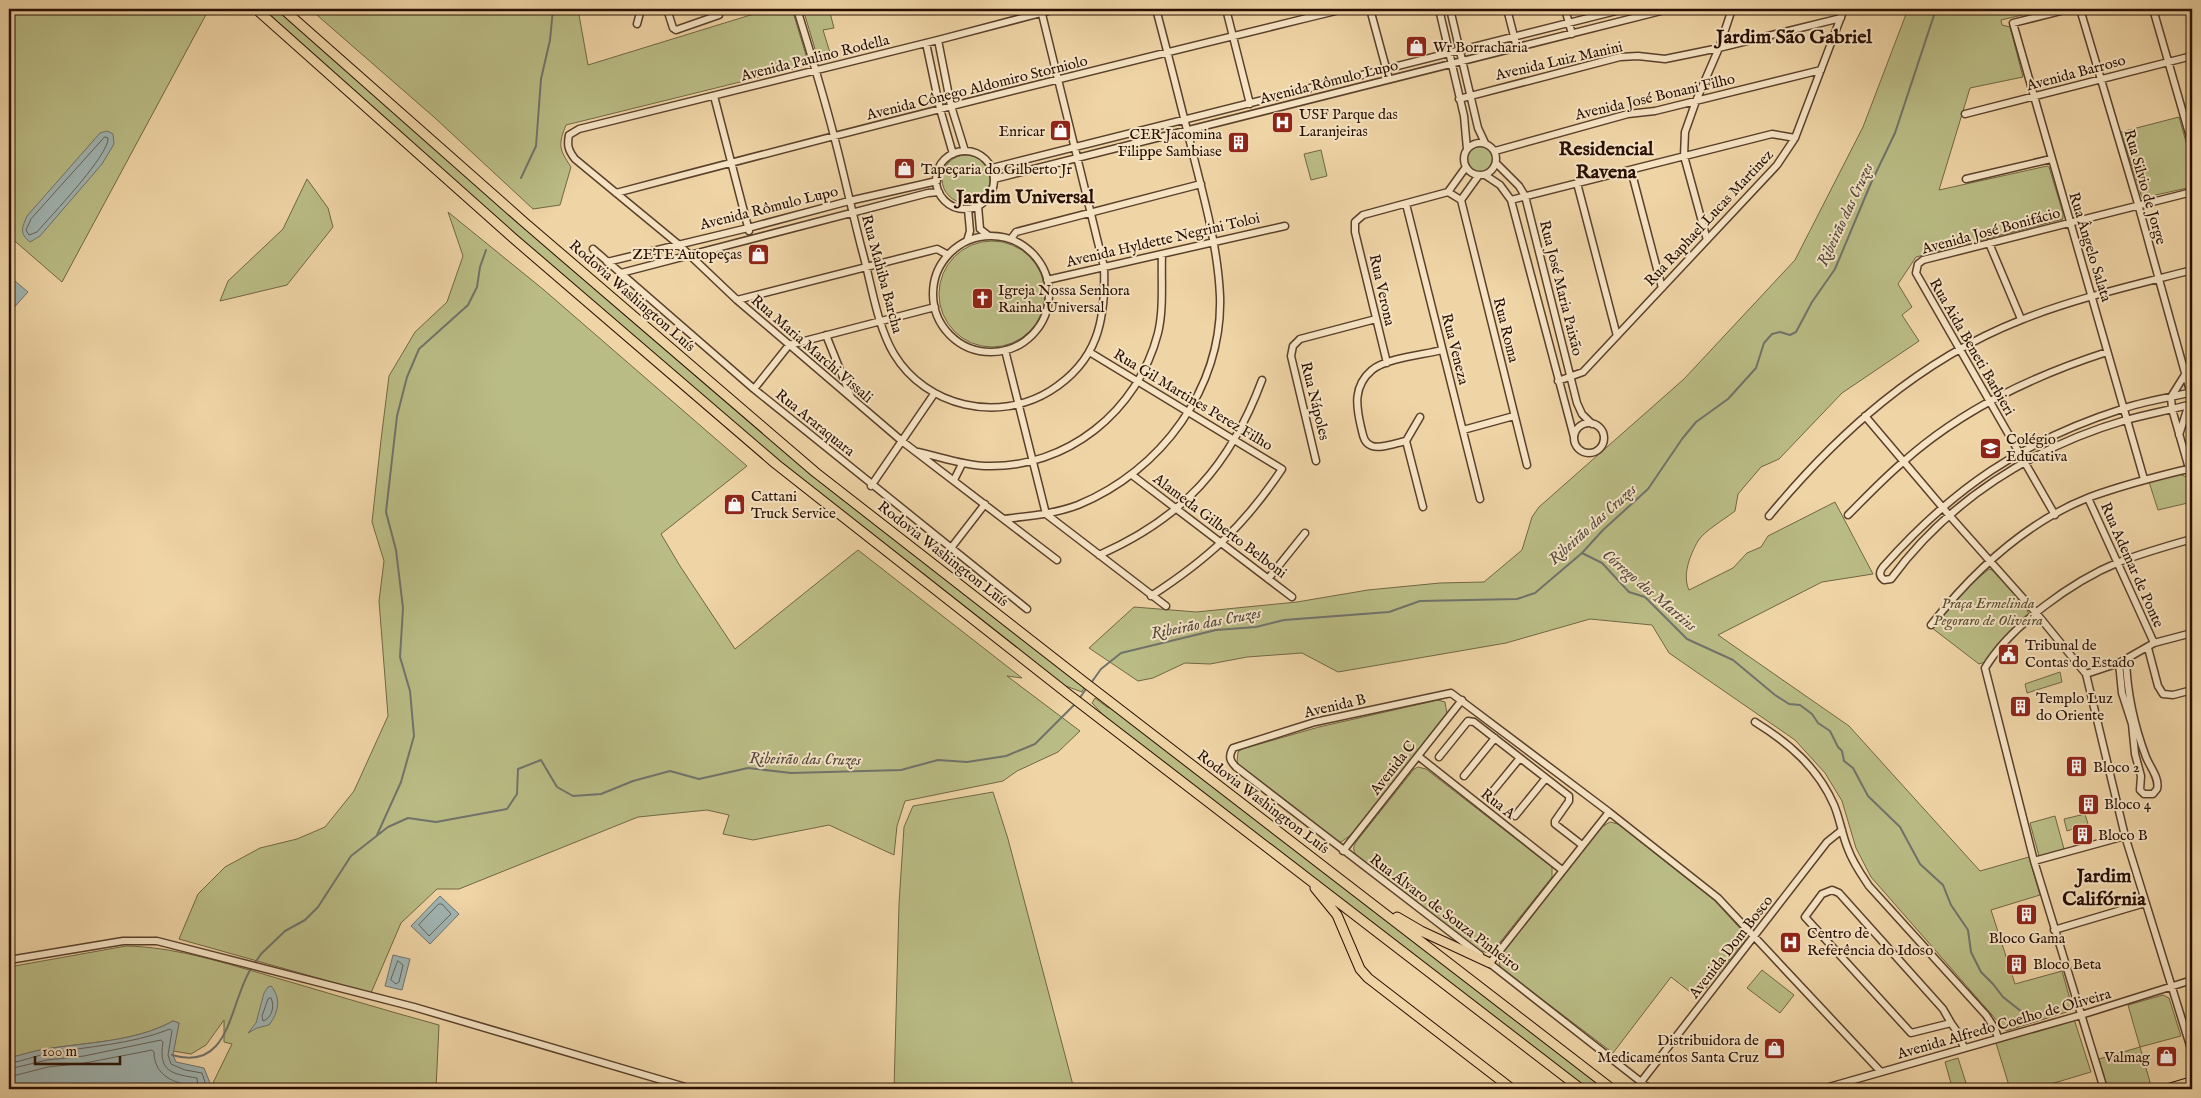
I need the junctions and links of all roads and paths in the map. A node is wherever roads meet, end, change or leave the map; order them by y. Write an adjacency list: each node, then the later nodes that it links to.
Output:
1 (256, 9): 232 (highway)
2 (283, 9): 233 (highway, Rodovia Washington Luís)
3 (641, 9): 27 (street)
4 (667, 9): 5 (street)
5 (719, 9)
6 (797, 9): 43 (street, Rua Mahiba Barcha)
7 (1056, 9): 23 (street, Avenida Paulino Rodella)
8 (1156, 9): 36 (street)
9 (1226, 9): 29 (street)
10 (1344, 9): 29 (street, Avenida Cônego Aldomiro Storniolo)
11 (1370, 9): 42 (street)
12 (1439, 9): 37 (street)
13 (1450, 9): 35 (street)
14 (1507, 9): 30 (street)
15 (1565, 9): 26 (street)
16 (1624, 9): 25 (street); 26 (street, Avenida Rômulo Lupo)
17 (1669, 9): 25 (street, Avenida Rômulo Lupo)
18 (1732, 9): 34 (street)
19 (1844, 9): 24 (street, Rua Raphael Lucas Martinez)
20 (2069, 9): 50 (street, Rua Ângelo Salata)
21 (2080, 9): 46 (street, Rua Silvio de Jorge)
22 (2153, 9): 40 (street)
23 (1041, 11): 31 (street, Avenida Paulino Rodella); 47 (street, Rua Mahiba Barcha)
24 (1841, 18): 34 (street, Avenida Luiz Manini); 44 (street, Rua Raphael Lucas Martinez)
25 (1626, 20): 28 (street, Avenida Rômulo Lupo)
26 (1569, 23): 28 (street); 30 (street, Avenida Rômulo Lupo)
27 (637, 24)
28 (1572, 34): 33 (street, Avenida Rômulo Lupo)
29 (1232, 36): 36 (street, Avenida Cônego Aldomiro Storniolo); 53 (street)
30 (1514, 37): 33 (street); 35 (street, Avenida Rômulo Lupo)
31 (938, 40): 32 (street, Avenida Paulino Rodella); 54 (street)
32 (926, 43): 43 (street, Avenida Paulino Rodella); 55 (street)
33 (1517, 48): 39 (street, Avenida Rômulo Lupo)
34 (1719, 48): 49 (street, Avenida Luiz Manini); 52 (street)
35 (1461, 51): 37 (street, Avenida Rômulo Lupo); 39 (street)
36 (1168, 53): 47 (street, Avenida Cônego Aldomiro Storniolo); 57 (street)
37 (1450, 53): 41 (street); 42 (street, Avenida Rômulo Lupo)
38 (2192, 56): 40 (street, Avenida Barroso)
39 (1464, 62): 41 (street, Avenida Rômulo Lupo); 49 (street)
40 (2169, 62): 46 (street, Avenida Barroso); 63 (street)
41 (1452, 64): 45 (street, Avenida Rômulo Lupo); 51 (street)
42 (1386, 69): 45 (street); 53 (street, Avenida Rômulo Lupo)
43 (816, 70): 48 (street, Avenida Paulino Rodella); 59 (street, Rua Mahiba Barcha)
44 (1821, 70): 52 (street, Avenida José Bonani Filho); 60 (street, Rua Raphael Lucas Martinez)
45 (1389, 79): 58 (street, Avenida Rômulo Lupo)
46 (2101, 79): 50 (street, Avenida Barroso); 92 (street, Rua Silvio de Jorge)
47 (1058, 81): 54 (street, Avenida Cônego Aldomiro Storniolo); 64 (street, Rua Mahiba Barcha)
48 (714, 96): 61 (street, Avenida Paulino Rodella); 72 (street)
49 (1470, 96): 51 (street, Avenida Luiz Manini); 62 (street)
50 (2034, 97): 56 (street, Avenida Barroso); 71 (street, Rua Ângelo Salata)
51 (1459, 98): 65 (street)
52 (1696, 101): 67 (street, Avenida José Bonani Filho); 69 (street)
53 (1250, 104): 57 (street, Avenida Rômulo Lupo)
54 (951, 106): 55 (street, Avenida Cônego Aldomiro Storniolo); 66 (street)
55 (940, 109): 59 (street, Avenida Cônego Aldomiro Storniolo); 68 (street)
56 (1965, 114)
57 (1185, 120): 58 (street); 64 (street, Avenida Rômulo Lupo)
58 (1187, 130): 70 (street, Avenida Rômulo Lupo); 82 (street)
59 (835, 137): 72 (street, Avenida Cônego Aldomiro Storniolo); 90 (street, Rua Mahiba Barcha)
60 (1795, 138): 69 (street); 103 (street, Rua Raphael Lucas Martinez)
61 (568, 142): 86 (street, Rua Maria Marchi Vissali)
62 (1484, 143): 65 (street); 67 (street)
63 (2192, 144)
64 (1075, 148): 70 (street, Rua Mahiba Barcha); 75 (street, Avenida Rômulo Lupo)
65 (1467, 149): 74 (street)
66 (964, 151): 68 (street); 75 (street)
67 (1494, 151): 73 (street)
68 (953, 154): 80 (street)
69 (1684, 156): 76 (street); 103 (street)
70 (1078, 158): 78 (street, Avenida Rômulo Lupo); 96 (street, Rua Mahiba Barcha)
71 (2051, 159): 79 (street); 97 (street, Rua Ângelo Salata)
72 (732, 162): 86 (street, Avenida Cônego Aldomiro Storniolo); 99 (street)
73 (1496, 163): 77 (street); 87 (street, Rua José Maria Paixão)
74 (1466, 166): 77 (street); 84 (street)
75 (992, 168): 78 (street)
76 (1631, 170): 81 (street); 120 (street)
77 (1482, 175): 88 (street); 89 (street, Rua José Maria Paixão)
78 (994, 179): 93 (street)
79 (1966, 179)
80 (936, 181): 83 (street); 90 (street, Avenida Rômulo Lupo)
81 (1577, 183): 87 (street); 128 (street)
82 (1201, 184): 96 (street); 105 (street)
83 (939, 192): 94 (street); 95 (street, Avenida Rômulo Lupo)
84 (1448, 192): 88 (street); 91 (street)
85 (2192, 192): 92 (street, Avenida José Bonifácio)
86 (616, 193): 107 (street, Rua Maria Marchi Vissali)
87 (1525, 196): 89 (street); 137 (street, Rua José Maria Paixão)
88 (1461, 200): 153 (street, Rua Roma)
89 (1511, 200): 139 (street, Rua José Maria Paixão)
90 (849, 201): 95 (street, Rua Mahiba Barcha); 99 (street, Avenida Rômulo Lupo)
91 (1406, 204): 124 (street, Rua Verona); 131 (street, Rua Veneza)
92 (2138, 204): 97 (street, Avenida José Bonifácio); 118 (street, Rua Silvio de Jorge)
93 (978, 206): 94 (street); 100 (street)
94 (968, 209): 104 (street)
95 (852, 212): 101 (street, Avenida Rômulo Lupo); 113 (street, Rua Mahiba Barcha)
96 (1090, 212): 102 (street); 114 (street, Rua Mahiba Barcha)
97 (2070, 222): 106 (street, Avenida José Bonifácio); 121 (street, Rua Ângelo Salata)
98 (1285, 226): 105 (street, Avenida Hyldette Negrini Toloi)
99 (748, 228): 101 (street); 107 (street, Avenida Rômulo Lupo)
100 (988, 236): 102 (street); 104 (street)
101 (750, 238): 110 (street, Avenida Rômulo Lupo)
102 (1011, 239): 119 (street)
103 (1707, 240): 120 (street, Rua Raphael Lucas Martinez)
104 (967, 241): 111 (street)
105 (1215, 242): 109 (street, Avenida Hyldette Negrini Toloi); 152 (street)
106 (1989, 243): 115 (street, Avenida José Bonifácio); 125 (street)
107 (678, 244): 110 (street, Rua Maria Marchi Vissali); 112 (street, Avenida Rômulo Lupo)
108 (593, 249): 112 (street, Rua Araraquara)
109 (1162, 254): 114 (street, Avenida Hyldette Negrini Toloi); 140 (street)
110 (688, 255): 117 (street, Avenida Rômulo Lupo); 122 (street, Rua Maria Marchi Vissali)
111 (948, 255): 113 (street); 123 (street)
112 (607, 262): 117 (street, Rua Araraquara)
113 (867, 267): 122 (street); 126 (street, Rua Mahiba Barcha)
114 (1104, 267): 119 (street, Avenida Hyldette Negrini Toloi); 134 (street, Rua Mahiba Barcha)
115 (1916, 268): 132 (street, Rua Aida Beneti Barbieri)
116 (2192, 270): 118 (street)
117 (621, 273): 141 (street, Rua Araraquara)
118 (2158, 279): 121 (street); 136 (street, Rua Silvio de Jorge)
119 (1048, 280): 130 (street)
120 (1662, 288): 128 (street, Rua Raphael Lucas Martinez)
121 (2092, 296): 125 (street); 133 (street, Rua Ângelo Salata)
122 (737, 300): 129 (street, Rua Maria Marchi Vissali)
123 (935, 307): 126 (street); 130 (street)
124 (1376, 319): 135 (street, Rua Verona); 167 (street, Rua Nápoles)
125 (2021, 320): 132 (street)
126 (881, 321): 127 (street); 143 (street, Rua Mahiba Barcha)
127 (826, 336): 129 (street); 146 (street)
128 (1617, 336): 137 (street, Rua Raphael Lucas Martinez)
129 (790, 345): 141 (street); 146 (street, Rua Maria Marchi Vissali)
130 (1005, 350): 149 (street)
131 (1442, 350): 135 (street); 158 (street, Rua Veneza)
132 (1959, 350): 147 (street, Rua Aida Beneti Barbieri); 154 (street)
133 (2107, 352): 147 (street); 150 (street, Rua Ângelo Salata)
134 (1090, 353): 140 (street, Rua Gil Martines Perez Filho); 149 (street, Rua Mahiba Barcha)
135 (1387, 363): 162 (street)
136 (2186, 373): 142 (street, Rua Silvio de Jorge); 144 (street)
137 (1570, 377): 139 (street, Rua Raphael Lucas Martinez); 157 (street, Rua José Maria Paixão)
138 (1262, 380): 161 (street)
139 (1558, 380): 160 (street, Rua José Maria Paixão)
140 (1138, 382): 152 (street, Rua Gil Martines Perez Filho); 166 (street)
141 (754, 389): 177 (street, Rua Araraquara)
142 (2192, 392): 144 (street); 145 (street, Rua Silvio de Jorge)
143 (934, 394): 149 (street, Rua Mahiba Barcha); 163 (street)
144 (2171, 397): 150 (street); 151 (street)
145 (2192, 398)
146 (852, 400): 163 (street, Rua Maria Marchi Vissali)
147 (1990, 401): 165 (street, Rua Aida Beneti Barbieri); 168 (street)
148 (2192, 404): 151 (street); 159 (street)
149 (1019, 405): 166 (street)
150 (2124, 408): 156 (street, Rua Ângelo Salata); 165 (street)
151 (2172, 409): 156 (street); 159 (street)
152 (1189, 412): 161 (street, Rua Gil Martines Perez Filho); 173 (street)
153 (1514, 416): 158 (street); 171 (street, Rua Roma)
154 (1865, 416): 168 (street); 188 (street)
155 (1420, 417): 162 (street)
156 (2126, 420): 169 (street); 174 (street, Rua Ângelo Salata)
157 (1592, 424): 160 (street); 160 (street)
158 (1463, 430): 179 (street, Rua Veneza)
159 (2179, 436): 172 (street)
160 (1574, 437)
161 (1235, 440): 183 (street); 192 (street, Rua Gil Martines Perez Filho)
162 (1406, 441): 181 (street)
163 (902, 442): 164 (street, Rua Maria Marchi Vissali); 177 (street)
164 (916, 452): 170 (street); 176 (street, Rua Maria Marchi Vissali)
165 (2018, 452): 169 (street, Rua Aida Beneti Barbieri); 182 (street)
166 (1033, 461): 170 (street); 184 (street)
167 (1316, 461)
168 (1903, 462): 182 (street); 185 (street)
169 (2024, 462): 186 (street); 187 (street, Rua Aida Beneti Barbieri)
170 (962, 464): 176 (street)
171 (1527, 466)
172 (2191, 468): 174 (street); 175 (street)
173 (1132, 475): 183 (street, Alameda Gilberto Belboni); 184 (street)
174 (2144, 479): 178 (street)
175 (2192, 479)
176 (954, 480): 180 (street, Rua Maria Marchi Vissali)
177 (871, 486): 193 (street, Rua Araraquara)
178 (2088, 498): 187 (street); 197 (street, Rua Ademar de Ponte)
179 (1480, 499)
180 (985, 504): 189 (street, Rua Maria Marchi Vissali); 193 (street)
181 (1423, 507)
182 (1942, 507): 186 (street); 186 (street)
183 (1177, 509): 192 (street, Alameda Gilberto Belboni); 194 (street)
184 (1046, 514): 189 (street); 194 (street)
185 (1848, 515)
186 (1948, 515): 196 (street)
187 (2055, 515): 196 (street)
188 (1769, 516)
189 (1004, 519): 195 (street, Rua Maria Marchi Vissali)
190 (1305, 533): 198 (street)
191 (2192, 539): 197 (street)
192 (1222, 544): 198 (street, Alameda Gilberto Belboni); 199 (street)
193 (951, 548): 202 (street, Rua Araraquara)
194 (1099, 555): 199 (street)
195 (1057, 560)
196 (1990, 561): 203 (street); 204 (street)
197 (2117, 563): 203 (street); 206 (street, Rua Ademar de Ponte)
198 (1268, 579): 200 (street, Alameda Gilberto Belboni)
199 (1151, 596): 201 (street)
200 (1292, 597)
201 (1166, 606)
202 (1027, 609)
203 (2037, 614): 210 (street); 230 (street)
204 (1931, 626)
205 (2192, 634): 206 (street)
206 (2154, 643): 207 (street)
207 (2148, 648): 208 (street); 211 (street)
208 (2126, 659): 209 (street); 212 (street)
209 (2119, 662): 210 (street); 212 (street)
210 (2086, 674): 227 (street)
211 (2192, 690)
212 (2125, 692): 215 (street)
213 (1462, 700): 217 (street, Avenida B); 218 (street, Avenida C); 224 (street)
214 (1755, 722): 226 (street)
215 (2134, 724): 215 (street)
216 (1494, 738): 219 (street); 220 (street); 221 (street)
217 (1230, 754): 229 (street, Rua Álvaro de Souza Pinheiro)
218 (1418, 756): 229 (street, Avenida C); 231 (street, Rua A)
219 (1439, 757)
220 (1520, 758): 222 (street); 223 (street)
221 (1464, 776)
222 (1546, 778): 225 (street); 228 (street)
223 (1488, 797)
224 (1609, 812): 228 (street); 236 (street)
225 (1515, 816)
226 (1842, 830): 236 (street, Avenida Dom Bosco); 243 (street)
227 (2125, 836): 230 (street); 234 (street)
228 (1582, 845): 231 (street)
229 (1343, 851): 238 (street, Rua Álvaro de Souza Pinheiro)
230 (2034, 861): 235 (street)
231 (1562, 870): 238 (street)
232 (1306, 876): 250 (highway); 251 (highway)
233 (1349, 886): 238 (highway); 252 (highway, Rodovia Washington Luís)
234 (2145, 903): 235 (street); 240 (street)
235 (2054, 930): 241 (street)
236 (1755, 936): 246 (street); 247 (street, Avenida Dom Bosco)
237 (9, 960): 249 (street)
238 (1490, 963): 247 (street, Rua Álvaro de Souza Pinheiro)
239 (2192, 980): 240 (street, Avenida Alfredo Coelho de Oliveira)
240 (2171, 987): 241 (street, Avenida Alfredo Coelho de Oliveira); 245 (street)
241 (2082, 1015): 243 (street, Avenida Alfredo Coelho de Oliveira); 255 (street)
242 (1952, 1023): 242 (street); 244 (street)
243 (1998, 1038): 244 (street, Avenida Alfredo Coelho de Oliveira)
244 (1964, 1048): 246 (street, Avenida Alfredo Coelho de Oliveira)
245 (2192, 1052)
246 (1881, 1072): 254 (street, Avenida Alfredo Coelho de Oliveira)
247 (1641, 1082): 253 (street, Rua Álvaro de Souza Pinheiro)
248 (2192, 1082): 256 (main road)
249 (692, 1089)
250 (1512, 1089)
251 (1581, 1089)
252 (1612, 1089)
253 (1650, 1089)
254 (1822, 1089)
255 (2104, 1089)
256 (2165, 1089)

